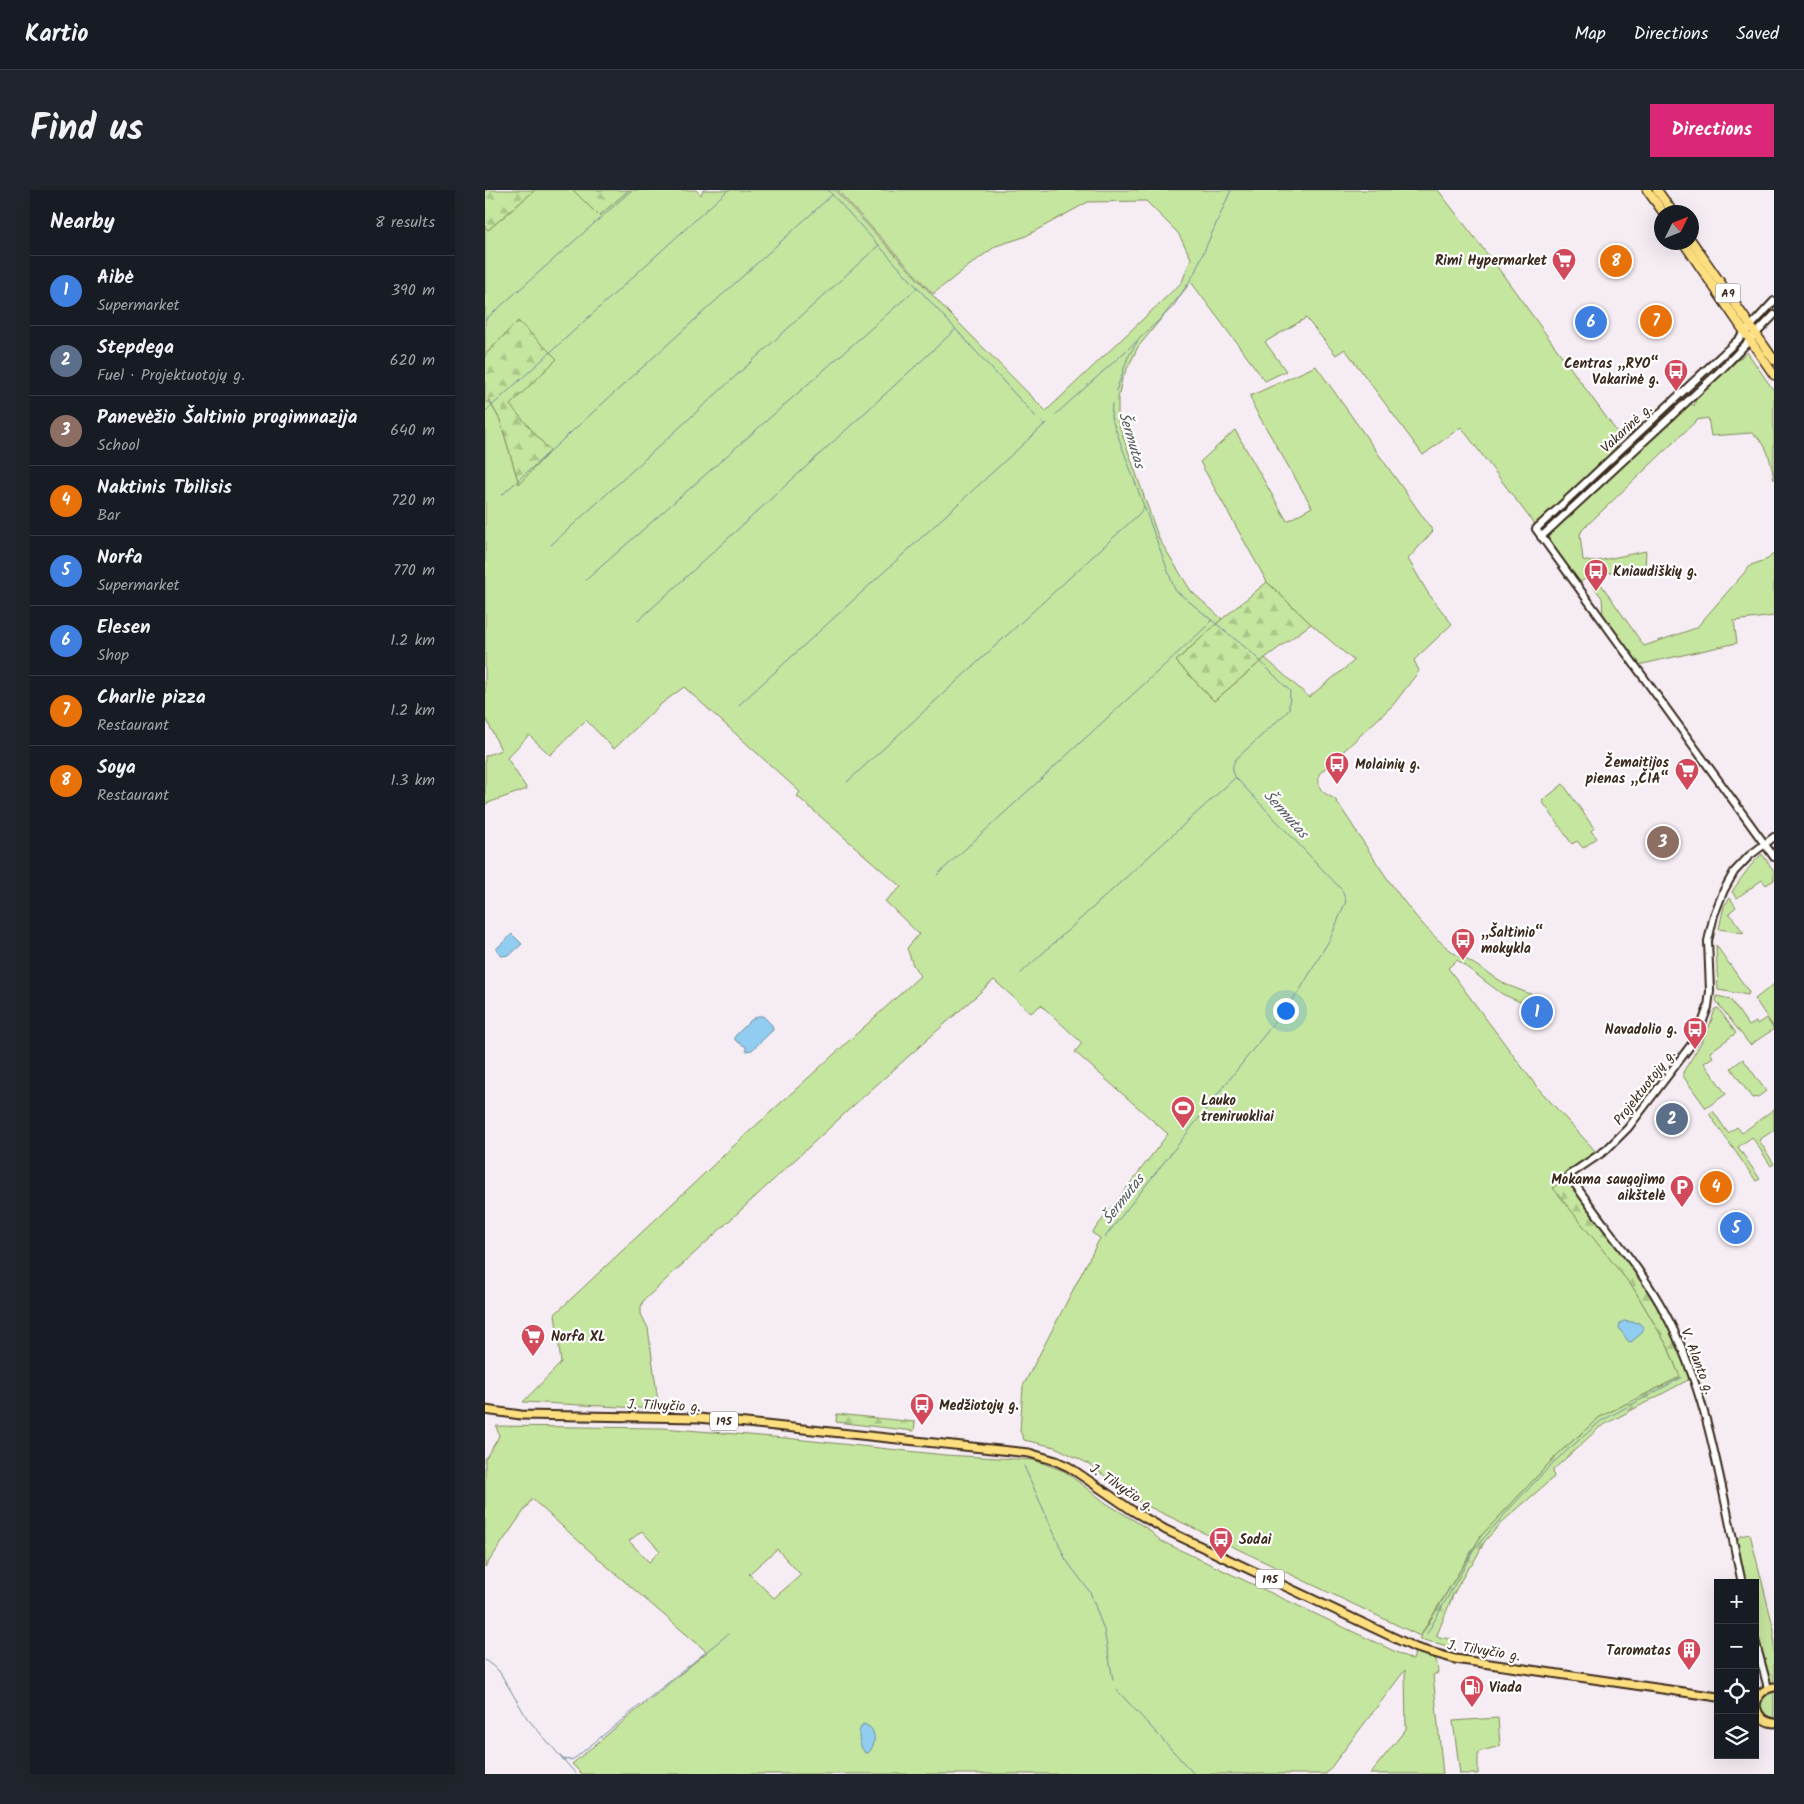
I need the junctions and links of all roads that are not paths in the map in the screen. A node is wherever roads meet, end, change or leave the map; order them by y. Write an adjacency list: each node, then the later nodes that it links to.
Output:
1 (1647, 190): 3 (highway)
2 (1657, 190): 4 (highway)
3 (1658, 205)
4 (1668, 205)
5 (1689, 250): 9 (highway, A9)
6 (1697, 250): 9 (highway, A9)
7 (1774, 301): 9 (main road, Vakarinė g.)
8 (1774, 315): 10 (main road, Vakarinė g.)
9 (1748, 330): 10 (highway, A9); 12 (main road, Vakarinė g.)
10 (1754, 338): 11 (highway, A9); 13 (main road, Vakarinė g.); 14 (highway, A9)
11 (1774, 360)
12 (1715, 362): 13 (main road); 15 (main road, Vakarinė g.)
13 (1722, 369): 15 (main road, Vakarinė g.)
14 (1774, 375)
15 (1541, 537): 17 (main road)
16 (1774, 837): 17 (main road, Projektuotojų g.)
17 (1764, 844): 18 (main road); 19 (main road, Projektuotojų g.)
18 (1774, 857)
19 (1569, 1175): 21 (main road, V. Alanto g.)
20 (485, 1410): 24 (main road, J. Tilvyčio g. / 195)
21 (1741, 1579)
22 (1759, 1652): 23 (main road)
23 (1771, 1688): 25 (main road)
24 (1714, 1696)
25 (1759, 1696)
26 (1759, 1714): 27 (main road)
27 (1774, 1723)

